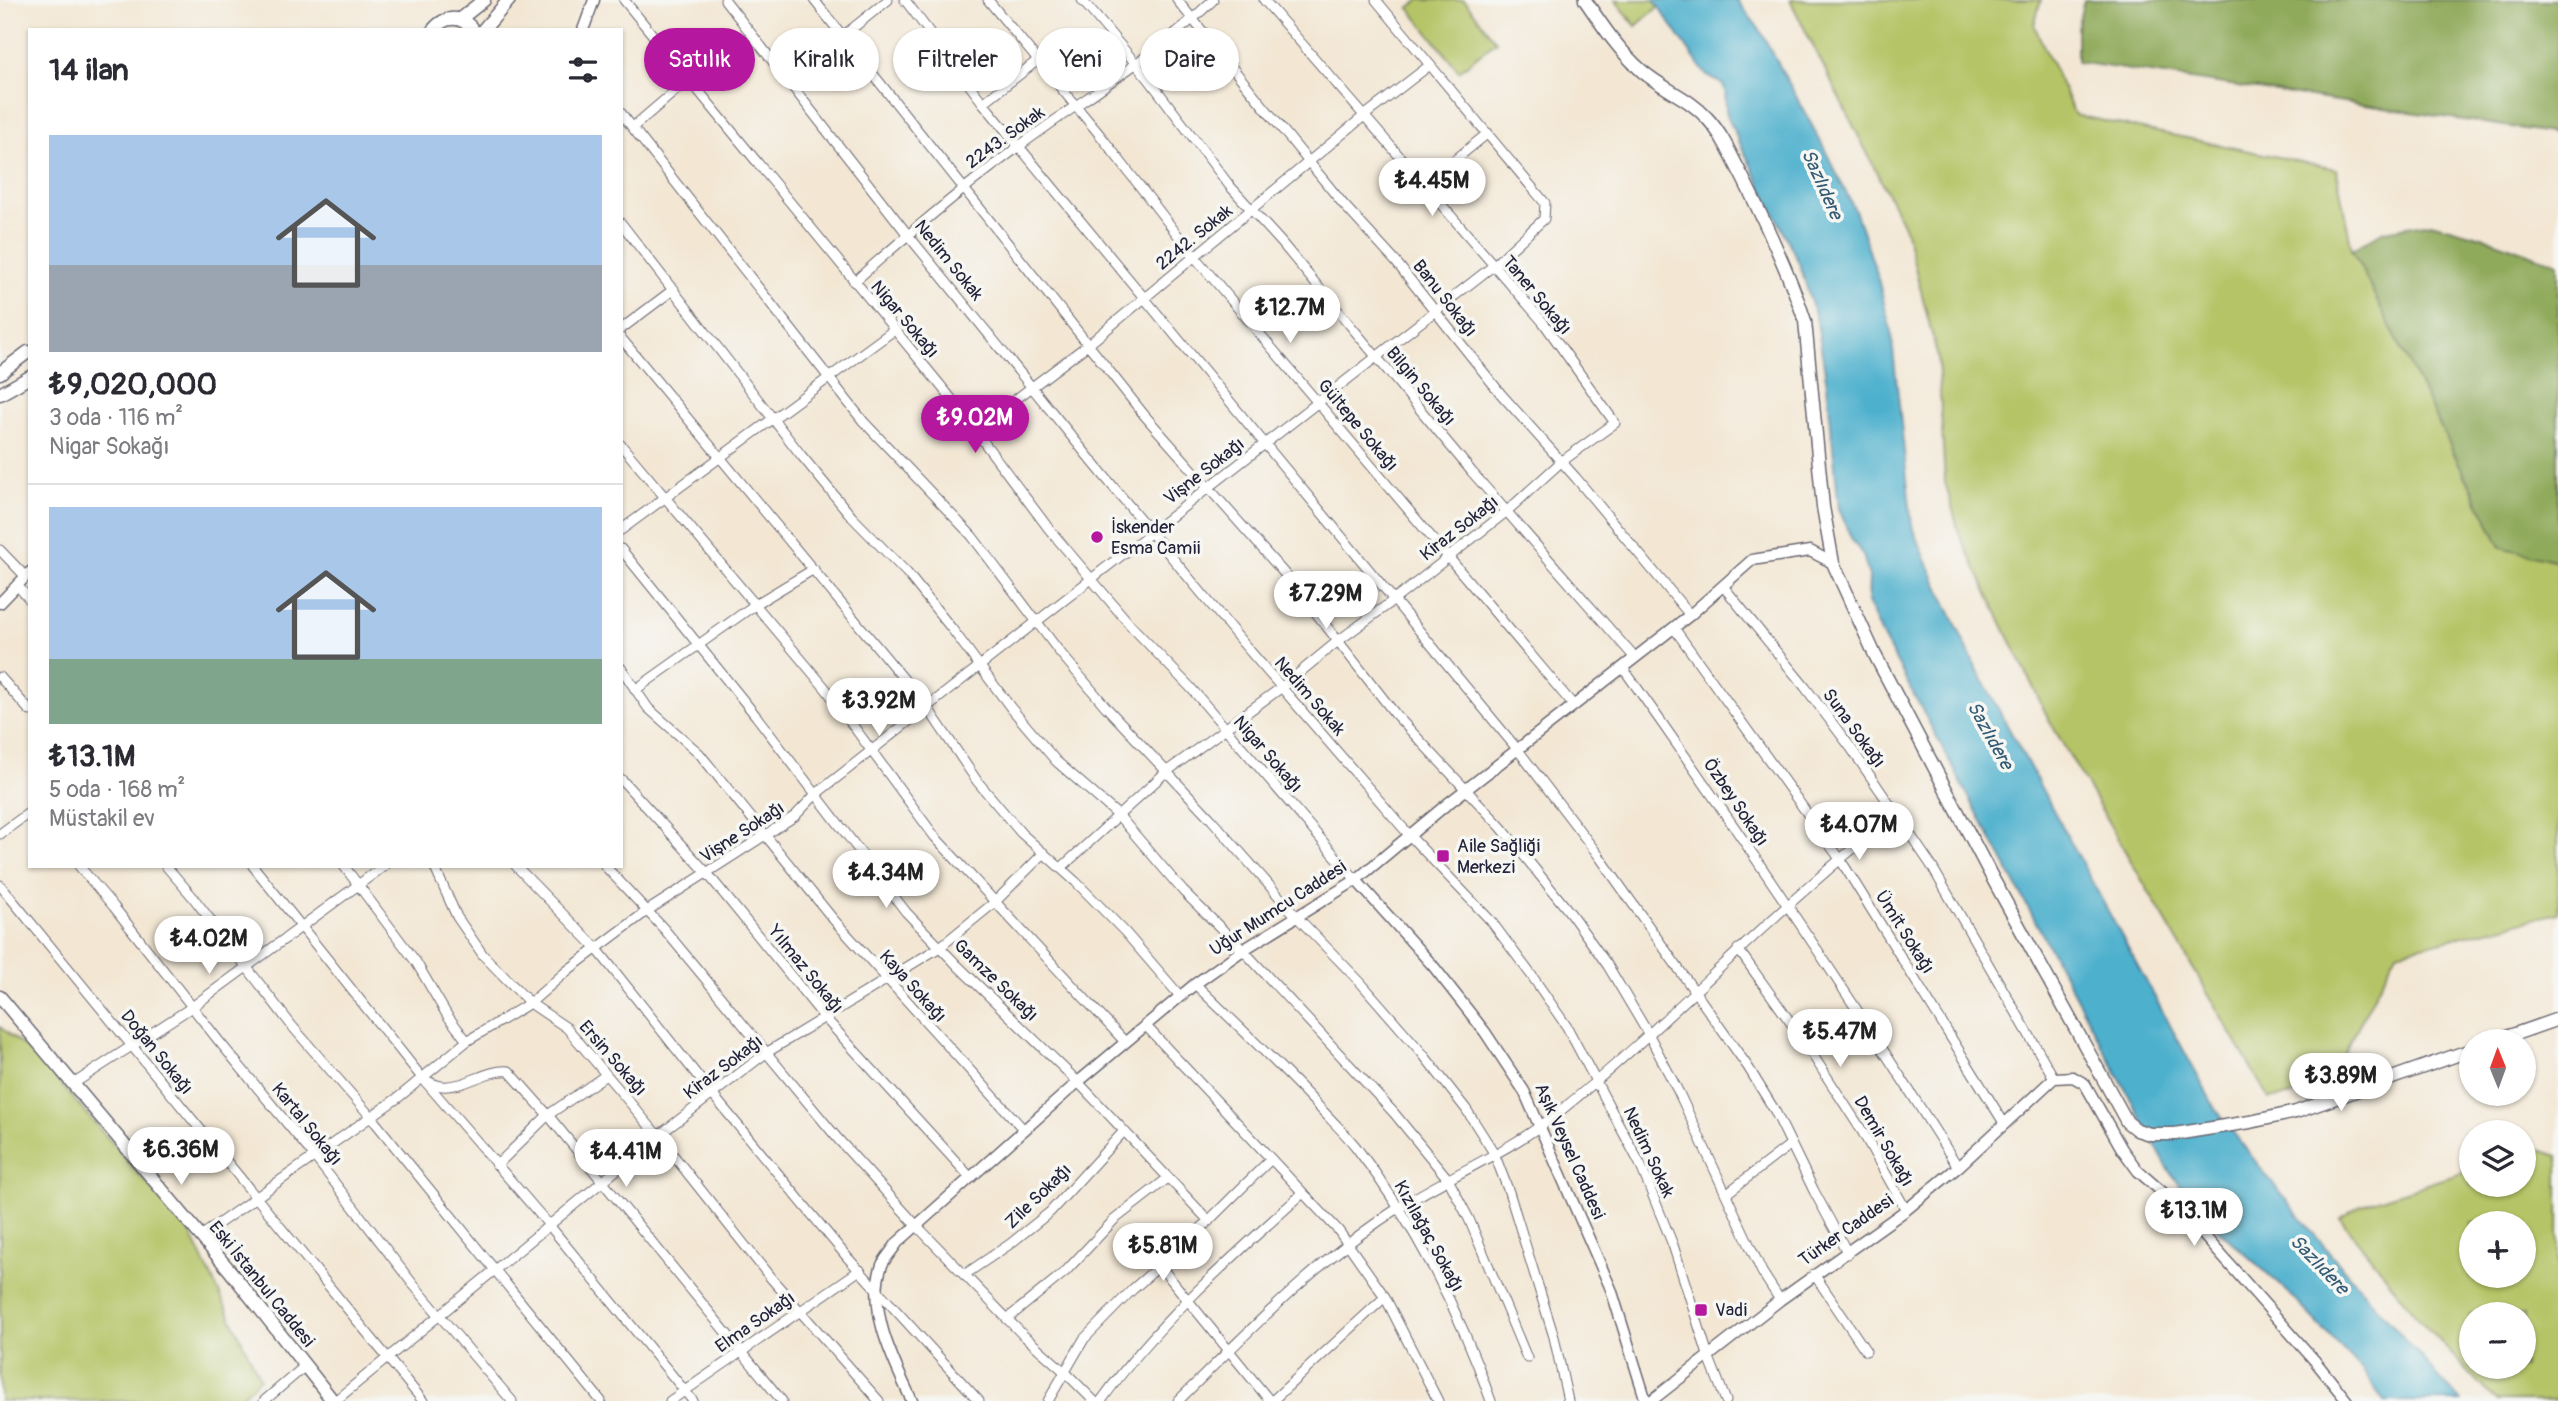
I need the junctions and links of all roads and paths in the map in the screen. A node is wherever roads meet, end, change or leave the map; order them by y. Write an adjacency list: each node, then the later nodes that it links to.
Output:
1 (484, 0): 16 (main road)
2 (509, 0): 20 (main road)
3 (594, 0): 21 (street)
4 (624, 0): 22 (street, Nigar Sokağı)
5 (725, 0): 25 (street, Nedim Sokak)
6 (814, 0): 23 (street)
7 (888, 0): 24 (street)
8 (905, 0): 35 (street)
9 (988, 0): 26 (street, Gültepe Sokağı)
10 (1082, 0): 28 (street, Bilgin Sokağı)
11 (1177, 0): 17 (street, Banu Sokağı)
12 (1213, 0): 17 (street, 2243. Sokak)
13 (1264, 0): 38 (street, Taner Sokağı)
14 (1376, 0): 29 (street)
15 (1585, 0): 81 (main road)
16 (460, 19): 18 (main road); 19 (main road)
17 (1192, 20): 28 (street, 2243. Sokak); 42 (street, Banu Sokağı)
18 (435, 28)
19 (472, 28)
20 (485, 28)
21 (584, 28)
22 (647, 28)
23 (836, 28)
24 (851, 28)
25 (769, 54)
26 (1036, 58)
27 (1036, 62): 35 (street)
28 (1137, 65): 36 (street, 2243. Sokak); 45 (street, Bilgin Sokağı)
29 (1430, 65): 38 (street, 2242. Sokak); 40 (street)
30 (879, 81): 44 (street)
31 (675, 91): 39 (street)
32 (699, 91): 50 (street, Nigar Sokağı)
33 (798, 91): 47 (street, Nedim Sokak)
34 (1064, 91): 36 (street, Gültepe Sokağı)
35 (983, 103): 41 (street)
36 (1076, 106): 41 (street, 2243. Sokak); 48 (street, Gültepe Sokağı)
37 (623, 115): 39 (street)
38 (1364, 116): 42 (street, 2242. Sokak); 43 (street, Taner Sokağı)
39 (633, 127): 61 (street)
40 (1488, 134): 43 (street); 49 (street, Vişne Sokağı)
41 (1019, 146): 44 (street, 2243. Sokak); 52 (street)
42 (1309, 161): 45 (street, 2242. Sokak); 53 (street, Banu Sokağı)
43 (1424, 185): 49 (street, Taner Sokağı)
44 (964, 187): 47 (street, 2243. Sokak); 57 (street)
45 (1251, 210): 48 (street, 2242. Sokak); 59 (street, Bilgin Sokağı)
46 (623, 225): 51 (street)
47 (908, 235): 50 (street, 2243. Sokak); 63 (street, Nedim Sokak)
48 (1194, 256): 52 (street, 2242. Sokak); 65 (street, Gültepe Sokağı)
49 (1493, 266): 53 (street, Vişne Sokağı); 67 (street, Taner Sokağı)
50 (853, 282): 55 (street, Nigar Sokağı)
51 (674, 289): 54 (street); 66 (street)
52 (1144, 299): 57 (street, 2242. Sokak); 69 (street)
53 (1435, 311): 59 (street, Vişne Sokağı); 72 (street, Banu Sokağı)
54 (623, 327)
55 (894, 330): 61 (street); 68 (street, Nigar Sokağı)
56 (623, 340): 71 (street)
57 (1089, 344): 63 (street, 2242. Sokak); 73 (street)
58 (28, 353): 60 (main road)
59 (1376, 357): 65 (street, Vişne Sokağı); 75 (street, Bilgin Sokağı)
60 (0, 373)
61 (830, 377): 66 (street); 92 (street)
62 (28, 378): 64 (main road)
63 (1032, 387): 68 (street, 2242. Sokak); 77 (street, Nedim Sokak)
64 (0, 394)
65 (1318, 402): 69 (street, Vişne Sokağı); 80 (street, Gültepe Sokağı)
66 (774, 418): 71 (street); 97 (street)
67 (1615, 423): 72 (street, Kiraz Sokağı)
68 (975, 430): 84 (street, Nigar Sokağı)
69 (1265, 444): 73 (street, Vişne Sokağı); 88 (street)
70 (623, 446): 74 (street)
71 (720, 458): 74 (street); 82 (street)
72 (1561, 462): 75 (street, Kiraz Sokağı); 91 (street, Banu Sokağı)
73 (1209, 487): 77 (street, Vişne Sokağı); 94 (street)
74 (666, 498): 76 (street); 90 (street)
75 (1506, 512): 80 (street, Kiraz Sokağı); 96 (street, Bilgin Sokağı)
76 (623, 529)
77 (1152, 532): 84 (street, Vişne Sokağı); 101 (street, Nedim Sokak)
78 (0, 550): 83 (street)
79 (623, 551): 95 (street, Gamze Sokağı)
80 (1447, 556): 88 (street, Kiraz Sokağı); 103 (street, Gültepe Sokağı)
81 (1833, 563): 86 (street, Uğur Mumcu Caddesi); 160 (main road)
82 (814, 569): 90 (street); 104 (street)
83 (28, 574): 85 (street)
84 (1092, 579): 92 (street, Vişne Sokağı); 106 (street, Nigar Sokağı)
85 (17, 585): 87 (street); 89 (street)
86 (1723, 586): 91 (street, Uğur Mumcu Caddesi); 115 (street, Suna Sokağı)
87 (28, 598)
88 (1394, 600): 94 (street, Kiraz Sokağı); 107 (street)
89 (0, 603)
90 (755, 604): 95 (street); 108 (street)
91 (1690, 615): 93 (street, Uğur Mumcu Caddesi)
92 (1036, 622): 97 (street, Vişne Sokağı); 109 (street)
93 (1674, 628): 96 (street, Uğur Mumcu Caddesi); 120 (street, Ümit Sokağı)
94 (1338, 641): 101 (street, Kiraz Sokağı); 111 (street)
95 (699, 645): 102 (street); 112 (street, Gamze Sokağı)
96 (1634, 658): 98 (street, Uğur Mumcu Caddesi)
97 (980, 666): 104 (street, Vişne Sokağı); 114 (street)
98 (1623, 668): 103 (street, Uğur Mumcu Caddesi); 135 (street, Özbey Sokağı)
99 (623, 670): 102 (street, Kaya Sokağı)
100 (0, 677): 105 (street)
101 (1282, 687): 106 (street, Kiraz Sokağı); 118 (street, Nedim Sokak)
102 (635, 690): 117 (street, Kaya Sokağı)
103 (1574, 706): 107 (street, Uğur Mumcu Caddesi)
104 (927, 707): 108 (street, Vişne Sokağı); 119 (street)
105 (28, 709)
106 (1224, 727): 109 (street, Kiraz Sokağı); 131 (street, Nigar Sokağı)
107 (1518, 750): 111 (street, Uğur Mumcu Caddesi); 146 (street)
108 (870, 752): 112 (street, Vişne Sokağı); 134 (street)
109 (1166, 772): 114 (street, Kiraz Sokağı); 137 (street)
110 (623, 781): 130 (street, Yılmaz Sokağı)
111 (1467, 789): 118 (street, Uğur Mumcu Caddesi); 155 (street)
112 (816, 794): 117 (street, Vişne Sokağı); 139 (street, Gamze Sokağı)
113 (28, 813): 116 (street)
114 (1119, 816): 129 (street, Kiraz Sokağı); 142 (street)
115 (1896, 816): 120 (street); 162 (street, Suna Sokağı)
116 (0, 834)
117 (767, 835): 130 (street, Vişne Sokağı); 144 (street, Kaya Sokağı)
118 (1410, 836): 131 (street, Uğur Mumcu Caddesi); 165 (street, Nedim Sokak)
119 (1044, 853): 129 (street); 134 (street, Kiraz Sokağı)
120 (1840, 859): 135 (street); 170 (street, Ümit Sokağı)
121 (81, 868): 150 (street, Kartal Sokağı)
122 (168, 868): 143 (street)
123 (255, 868): 138 (street)
124 (345, 868): 132 (street)
125 (381, 868): 132 (street)
126 (435, 868): 149 (street, Ersin Sokağı)
127 (518, 868): 140 (street)
128 (607, 868): 136 (street)
129 (1061, 868): 147 (street)
130 (708, 873): 136 (street, Vişne Sokağı); 151 (street, Yılmaz Sokağı)
131 (1356, 880): 137 (street, Uğur Mumcu Caddesi); 171 (street, Aşık Veysel Caddesi)
132 (357, 884): 138 (street); 156 (street)
133 (0, 885): 158 (street, Doğan Sokağı)
134 (995, 902): 139 (street, Kiraz Sokağı); 157 (street)
135 (1787, 906): 141 (street); 180 (street, Özbey Sokağı)
136 (648, 911): 140 (street, Vişne Sokağı); 159 (street)
137 (1297, 917): 142 (street, Uğur Mumcu Caddesi); 176 (street)
138 (302, 927): 143 (street); 163 (street)
139 (940, 947): 144 (street, Kiraz Sokağı); 164 (street, Gamze Sokağı)
140 (597, 949): 149 (street, Vişne Sokağı); 167 (street)
141 (1738, 949): 146 (street); 189 (street, Demir Sokağı)
142 (1243, 950): 145 (street, Uğur Mumcu Caddesi); 183 (street)
143 (247, 968): 150 (street); 169 (street)
144 (887, 980): 151 (street, Kiraz Sokağı); 172 (street, Kaya Sokağı)
145 (1195, 984): 147 (street, Uğur Mumcu Caddesi); 188 (street, Kızılağaç Sokağı)
146 (1694, 992): 155 (street); 175 (street)
147 (1180, 996): 153 (street, Uğur Mumcu Caddesi)
148 (0, 998): 166 (main road, Eski İstanbul Caddesi)
149 (530, 1003): 156 (street, Vişne Sokağı); 161 (street, Ersin Sokağı)
150 (192, 1007): 158 (street); 177 (street, Kartal Sokağı)
151 (825, 1018): 159 (street, Kiraz Sokağı); 181 (street, Yılmaz Sokağı)
152 (2558, 1019): 154 (main road)
153 (1145, 1025): 157 (street, Uğur Mumcu Caddesi); 178 (street)
154 (2529, 1029)
155 (1648, 1035): 165 (street); 186 (street)
156 (467, 1041): 163 (street, Vişne Sokağı)
157 (1125, 1042): 164 (street, Uğur Mumcu Caddesi)
158 (131, 1046): 166 (street); 187 (street, Doğan Sokağı)
159 (766, 1053): 167 (street, Kiraz Sokağı); 192 (street)
160 (2459, 1054)
161 (606, 1074): 168 (street); 174 (street, Ersin Sokağı)
162 (2054, 1078): 170 (street, Türker Caddesi); 238 (street)
163 (423, 1079): 168 (street); 169 (street, Vişne Sokağı); 179 (street)
164 (1078, 1082): 172 (street, Uğur Mumcu Caddesi); 173 (street, Gamze Sokağı)
165 (1596, 1082): 171 (street); 211 (street, Nedim Sokak)
166 (73, 1084): 193 (main road, Eski İstanbul Caddesi)
167 (712, 1094): 174 (street, Kiraz Sokağı); 198 (street)
168 (548, 1115): 179 (street); 184 (street)
169 (371, 1117): 177 (street, Vişne Sokağı); 197 (street)
170 (2004, 1123): 180 (street, Türker Caddesi)
171 (1541, 1127): 176 (street); 236 (street, Aşık Veysel Caddesi)
172 (1024, 1130): 181 (street, Uğur Mumcu Caddesi)
173 (1124, 1131): 182 (street, Gamze Sokağı); 200 (street, Zile Sokağı)
174 (658, 1136): 184 (street, Kiraz Sokağı); 205 (street, Ersin Sokağı)
175 (1791, 1144): 186 (street); 195 (street)
176 (1494, 1153): 183 (street); 235 (street)
177 (314, 1156): 187 (street, Vişne Sokağı); 206 (street, Kartal Sokağı)
178 (1271, 1159): 185 (street); 190 (street)
179 (497, 1165): 191 (street)
180 (1958, 1167): 189 (street, Türker Caddesi)
181 (970, 1177): 192 (street, Uğur Mumcu Caddesi)
182 (1168, 1178): 190 (street, Gamze Sokağı); 207 (street)
183 (1448, 1179): 188 (street); 213 (street)
184 (601, 1182): 191 (street, Kiraz Sokağı); 208 (street)
185 (1303, 1193): 194 (street); 203 (street)
186 (1726, 1194): 204 (street)
187 (257, 1196): 193 (street, Vişne Sokağı); 212 (street, Doğan Sokağı)
188 (1399, 1208): 194 (street); 234 (street, Kızılağaç Sokağı)
189 (1906, 1210): 195 (street, Türker Caddesi)
190 (1209, 1221): 196 (street)
191 (549, 1225): 197 (street, Kiraz Sokağı); 216 (street)
192 (916, 1226): 200 (street); 201 (street, Uğur Mumcu Caddesi)
193 (201, 1236): 214 (main road, Eski İstanbul Caddesi)
194 (1348, 1244): 202 (street); 209 (street)
195 (1848, 1254): 199 (street, Türker Caddesi)
196 (1160, 1266): 203 (street); 215 (street)
197 (495, 1270): 206 (street, Kiraz Sokağı); 221 (street)
198 (860, 1270): 201 (street); 205 (street, Elma Sokağı)
199 (1814, 1274): 204 (street, Türker Caddesi); 210 (street)
200 (964, 1275): 207 (street)
201 (878, 1289): 226 (street, Uğur Mumcu Caddesi); 227 (street)
202 (1385, 1297): 232 (street); 233 (street)
203 (1187, 1300): 209 (street); 230 (street)
204 (1780, 1300): 211 (street, Türker Caddesi)
205 (799, 1310): 208 (street, Elma Sokağı); 225 (street, Ersin Sokağı)
206 (440, 1314): 212 (street, Kiraz Sokağı); 220 (street, Kartal Sokağı)
207 (1007, 1319): 215 (street)
208 (740, 1351): 216 (street, Elma Sokağı); 224 (street)
209 (1228, 1351): 231 (street); 232 (street)
210 (1866, 1351)
211 (1708, 1355): 236 (street, Türker Caddesi); 237 (street, Nedim Sokak)
212 (387, 1358): 218 (street, Kiraz Sokağı); 219 (street, Doğan Sokağı)
213 (1527, 1358)
214 (305, 1366): 217 (street); 218 (main road, Eski İstanbul Caddesi)
215 (1066, 1373): 228 (street); 229 (street)
216 (684, 1391): 222 (street, Elma Sokağı); 223 (street)
217 (264, 1401)
218 (334, 1401)
219 (423, 1401)
220 (512, 1401)
221 (601, 1401)
222 (670, 1401)
223 (693, 1401)
224 (782, 1401)
225 (879, 1401)
226 (912, 1401)
227 (979, 1401)
228 (1048, 1401)
229 (1094, 1401)
230 (1101, 1401)
231 (1178, 1401)
232 (1271, 1401)
233 (1438, 1401)
234 (1491, 1401)
235 (1567, 1401)
236 (1648, 1401)
237 (1726, 1401)
238 (2347, 1401)

